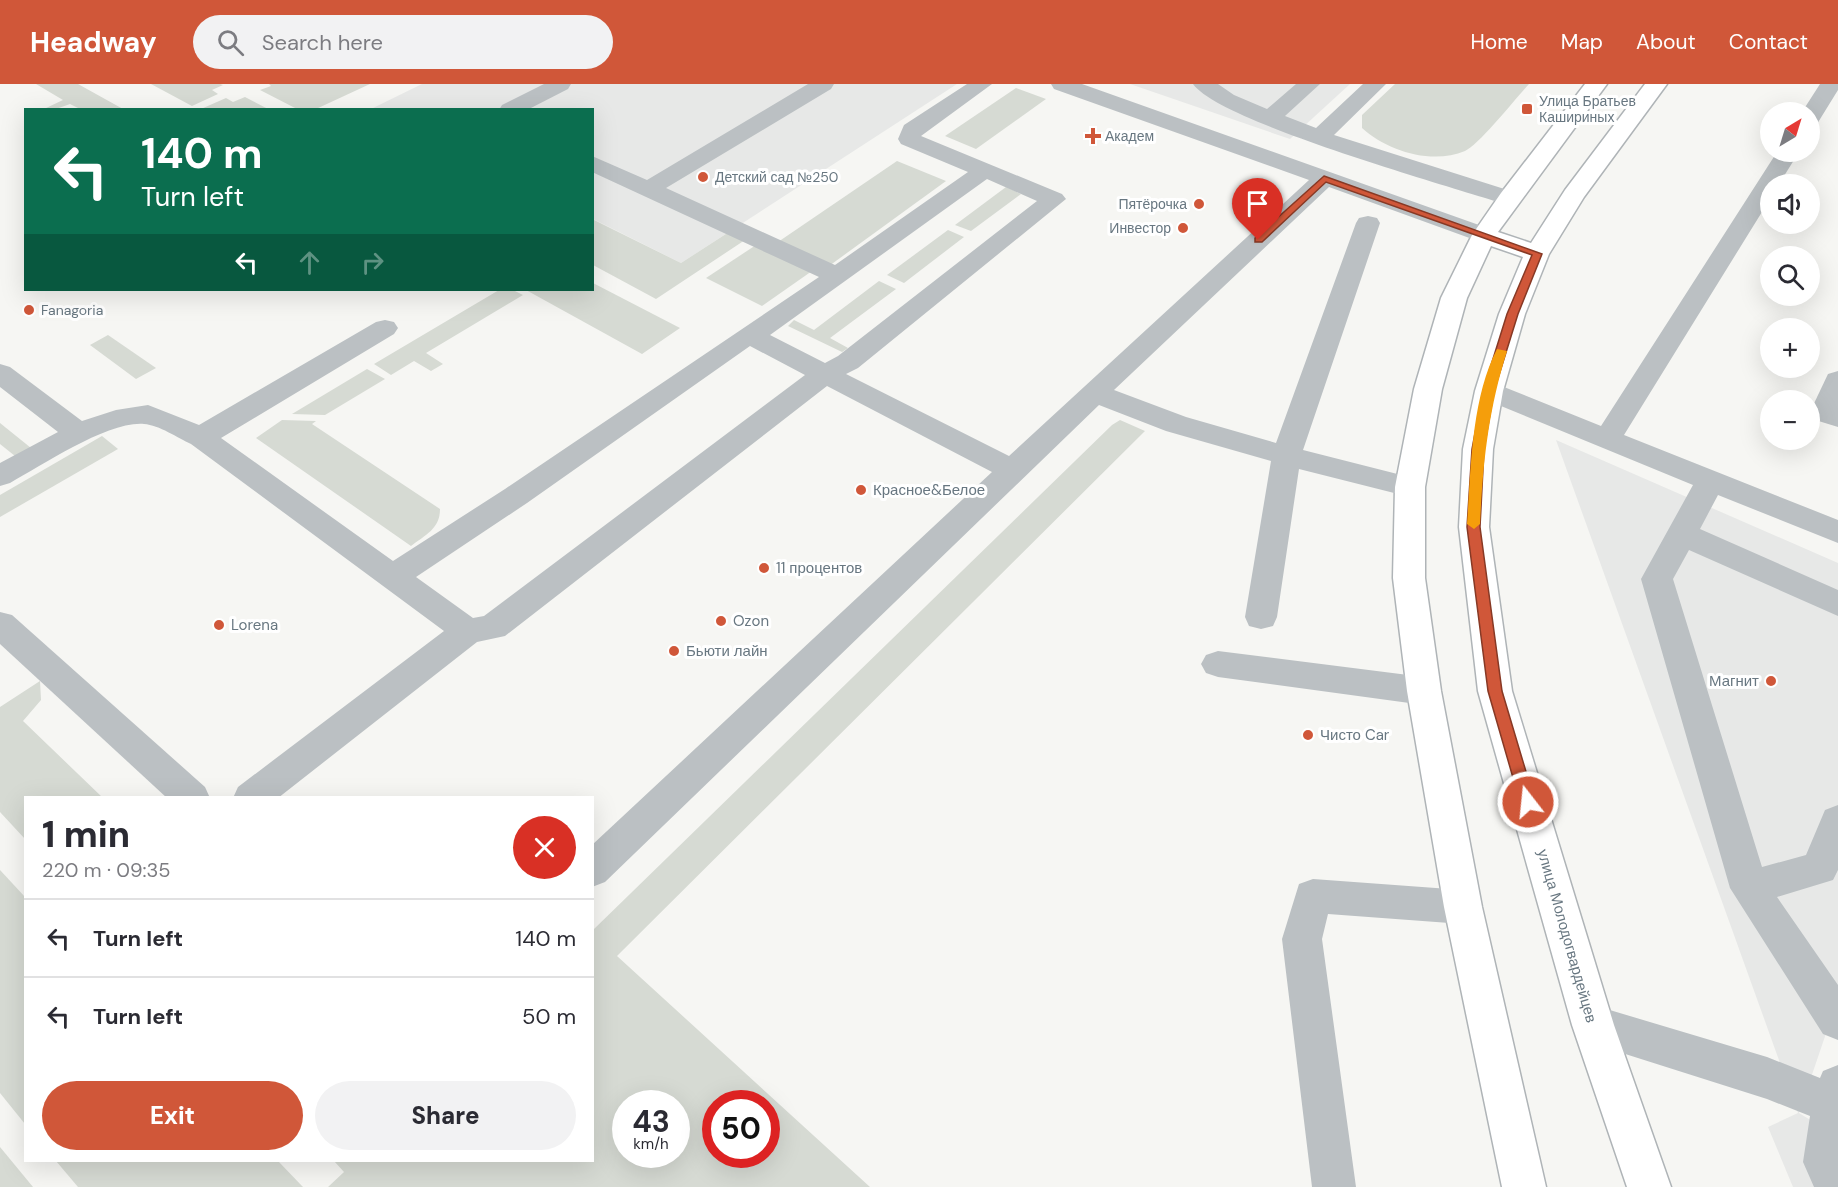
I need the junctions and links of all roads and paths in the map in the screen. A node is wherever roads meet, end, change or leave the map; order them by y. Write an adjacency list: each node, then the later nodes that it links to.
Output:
1 (560, 84): 12 (lane)
2 (823, 84): 19 (lane)
3 (981, 84): 17 (lane)
4 (1062, 84): 18 (lane)
5 (1204, 84): 13 (lane)
6 (1309, 84): 13 (lane)
7 (1375, 84): 14 (lane)
8 (1596, 84): 20 (main road)
9 (1656, 84): 23 (main road, улица Молодогвардейцев)
10 (1831, 84): 11 (lane)
11 (1820, 102)
12 (514, 108)
13 (1270, 117): 14 (lane)
14 (1319, 138): 20 (lane)
15 (1782, 162): 35 (lane)
16 (594, 164): 19 (lane)
17 (985, 170): 24 (lane); 28 (lane)
18 (1324, 179): 22 (lane); 31 (lane)
19 (648, 189): 24 (lane)
20 (1509, 198): 22 (main road)
21 (1368, 223): 36 (lane)
22 (1484, 235): 23 (main road); 40 (main road)
23 (1537, 254): 30 (main road, улица Молодогвардейцев)
24 (838, 276): 26 (lane)
25 (385, 328): 34 (lane)
26 (751, 336): 28 (lane); 43 (lane)
27 (0, 373): 33 (lane)
28 (826, 374): 37 (lane); 46 (lane)
29 (1838, 380): 32 (lane)
30 (1489, 391): 35 (lane); 57 (main road, улица Молодогвардейцев)
31 (1094, 393): 36 (lane); 37 (lane)
32 (1838, 418)
33 (78, 433): 34 (lane); 38 (lane)
34 (201, 437): 43 (lane)
35 (1608, 438): 39 (lane)
36 (1286, 456): 40 (lane); 45 (lane)
37 (1012, 470): 53 (lane)
38 (0, 476)
39 (1711, 480): 41 (lane); 42 (lane)
40 (1410, 487): 49 (main road)
41 (1838, 532)
42 (1682, 534): 44 (lane); 54 (lane)
43 (392, 577): 46 (lane)
44 (1838, 604)
45 (1261, 617)
46 (468, 631): 51 (lane)
47 (5, 637): 50 (lane)
48 (1218, 664): 49 (lane)
49 (1424, 691): 55 (main road)
50 (190, 796)
51 (254, 796)
52 (1838, 821): 54 (lane)
53 (594, 868)
54 (1749, 888): 56 (lane)
55 (1463, 907): 59 (lane); 60 (main road)
56 (1838, 1020)
57 (1593, 1025): 58 (lane); 61 (main road, улица Молодогвардейцев)
58 (1836, 1099): 62 (lane)
59 (1334, 1187)
60 (1524, 1187)
61 (1648, 1187)
62 (1837, 1187)

